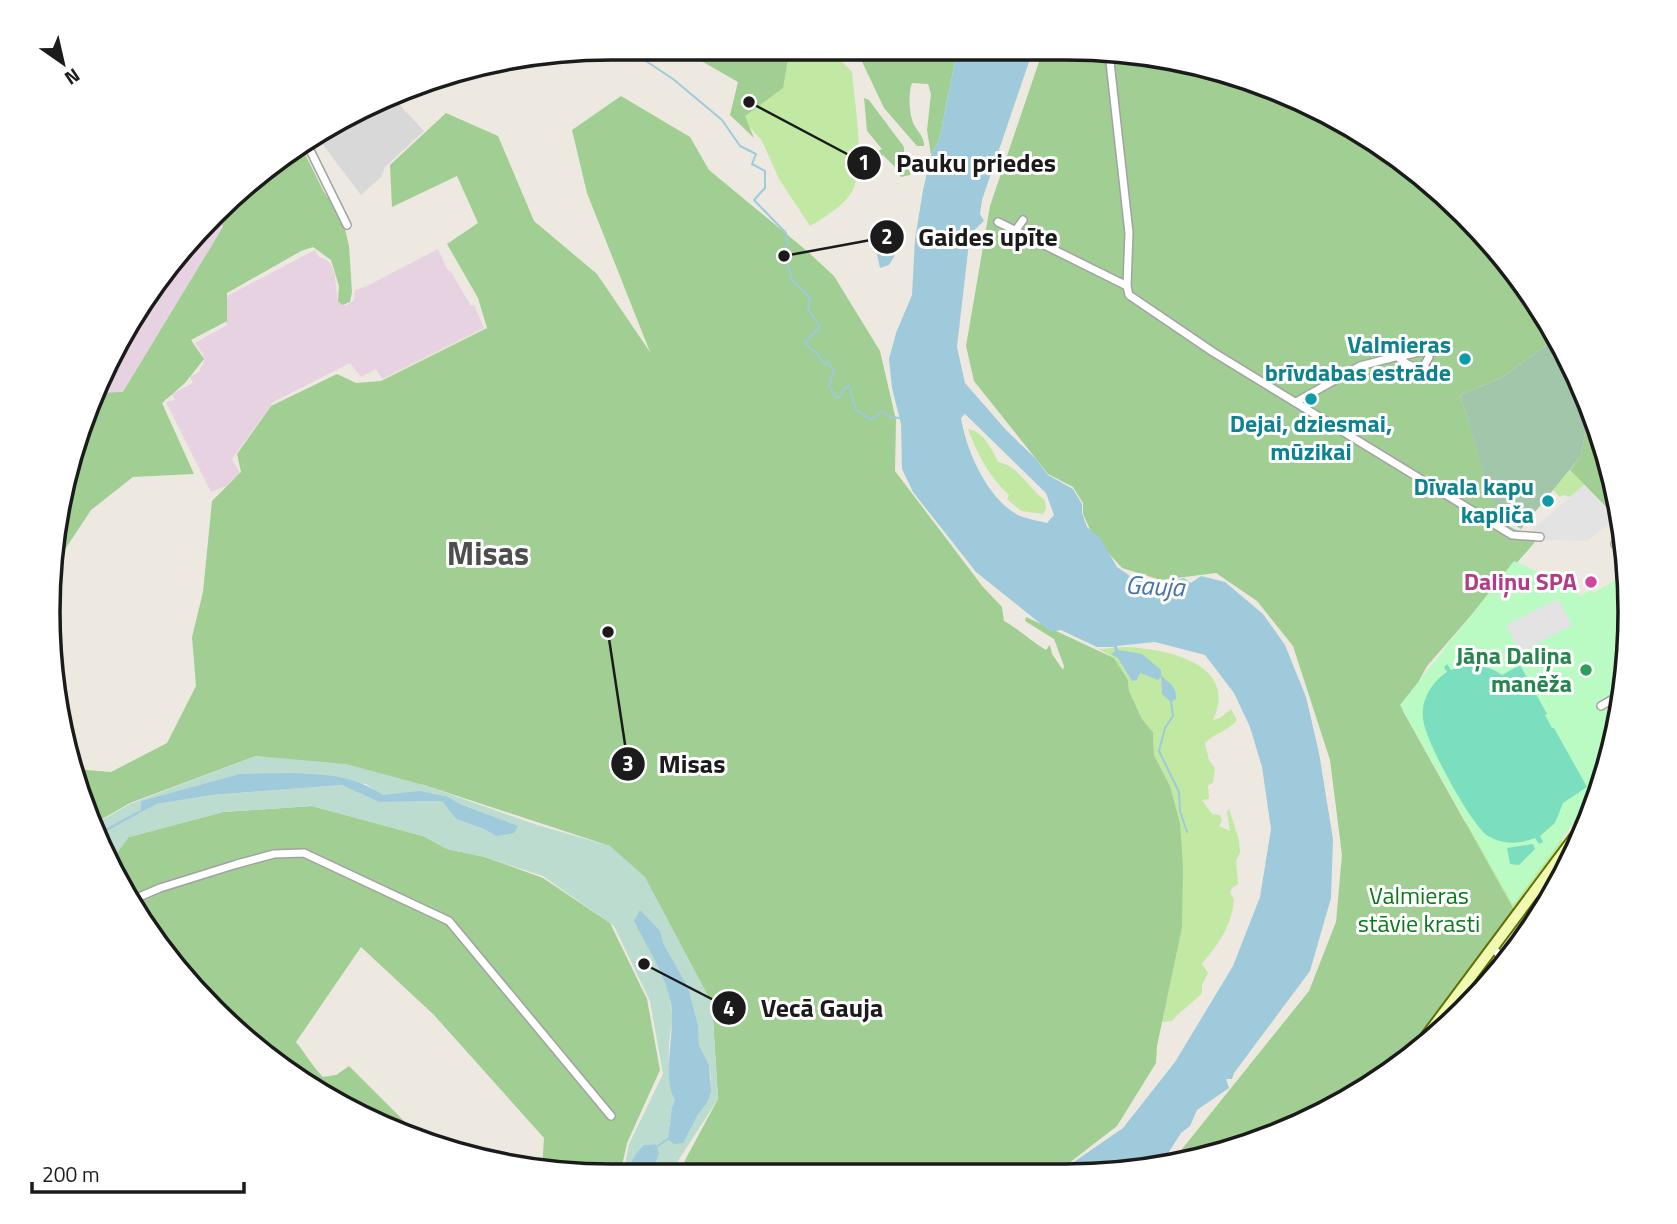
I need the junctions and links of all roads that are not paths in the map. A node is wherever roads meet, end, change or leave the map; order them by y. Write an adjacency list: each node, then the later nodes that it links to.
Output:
1 (1110, 62): 7 (street)
2 (310, 150): 5 (street)
3 (1023, 220): 6 (street)
4 (998, 222): 6 (street)
5 (347, 225)
6 (1016, 230): 7 (street)
7 (1127, 286): 10 (street)
8 (1398, 357): 9 (street)
9 (1318, 389): 10 (street); 11 (street)
10 (1296, 402): 11 (street)
11 (1306, 408): 12 (street)
12 (1540, 537)
13 (1610, 701): 14 (street)
14 (1601, 706)
15 (1553, 871): 16 (street)
16 (1536, 890): 17 (street); 19 (street)
17 (1539, 894)
18 (139, 897): 22 (street)
19 (1493, 948): 20 (street); 21 (street)
20 (1498, 954)
21 (1443, 1015)
22 (611, 1116)

